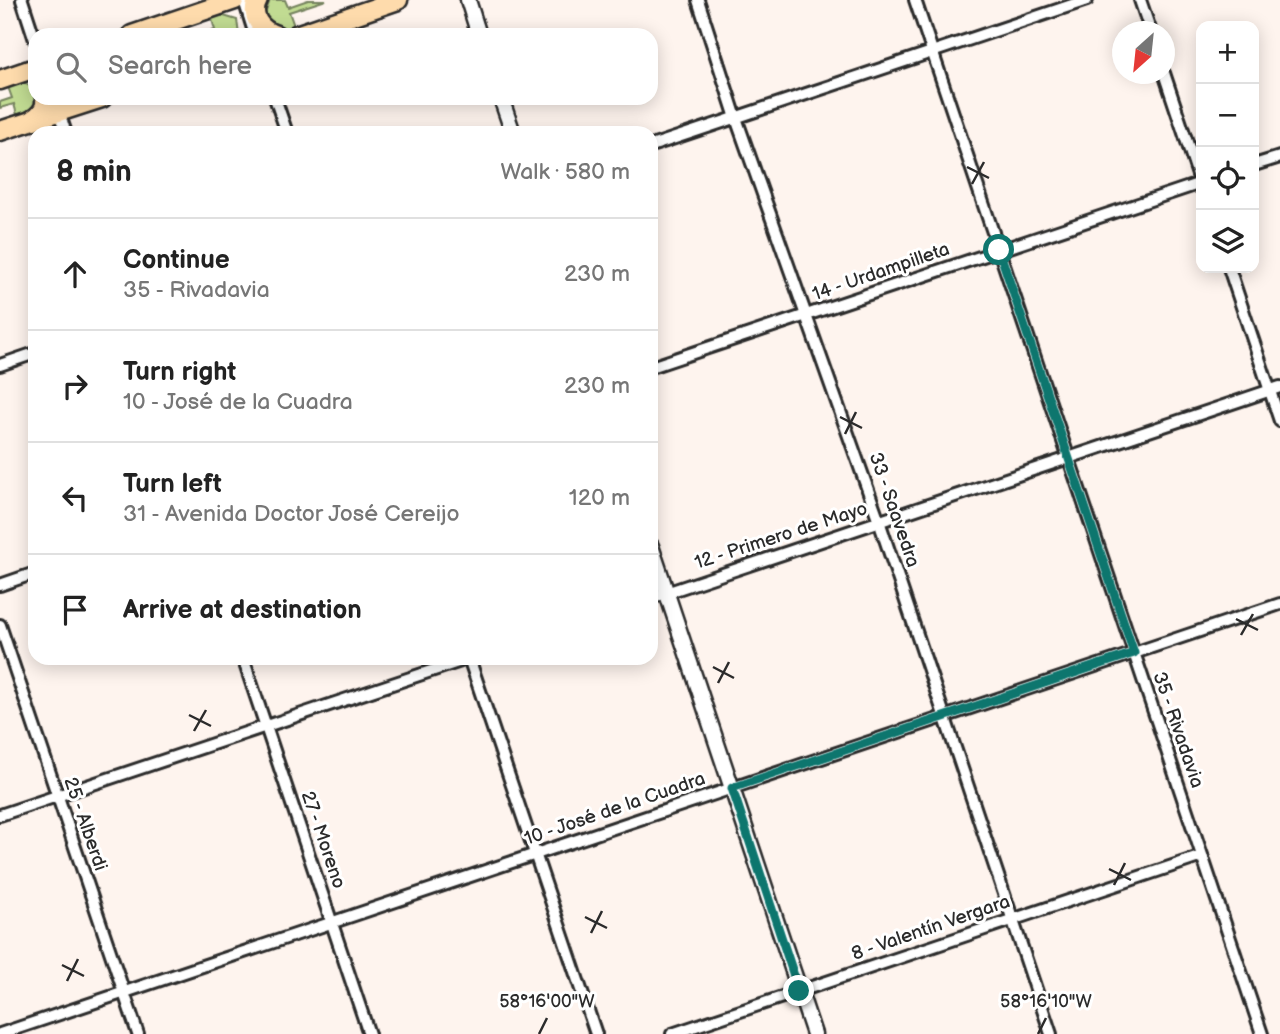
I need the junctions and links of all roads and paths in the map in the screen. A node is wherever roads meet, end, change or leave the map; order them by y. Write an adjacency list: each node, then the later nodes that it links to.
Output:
1 (22, 0): 12 (street)
2 (235, 0): 13 (main road)
3 (244, 0): 14 (street)
4 (258, 0): 15 (main road)
5 (398, 0): 16 (main road)
6 (467, 0): 17 (street)
7 (698, 0): 27 (street, 33 - Saavedra)
8 (915, 0): 18 (street, 35 - Rivadavia)
9 (1087, 0): 18 (street)
10 (1140, 0): 11 (street)
11 (1147, 21)
12 (31, 28)
13 (153, 28)
14 (253, 28)
15 (262, 28)
16 (316, 28)
17 (477, 28)
18 (933, 52): 27 (street); 38 (street, 35 - Rivadavia)
19 (28, 70): 20 (main road)
20 (6, 78): 21 (main road)
21 (28, 79)
22 (1168, 84): 36 (street)
23 (45, 105): 28 (main road)
24 (57, 105): 28 (main road); 29 (street)
25 (277, 105): 30 (street)
26 (503, 105): 31 (street)
27 (736, 118): 33 (street); 40 (street, 33 - Saavedra)
28 (29, 122): 32 (main road)
29 (64, 126)
30 (285, 126)
31 (511, 126)
32 (0, 131)
33 (658, 144)
34 (1280, 157): 35 (street)
35 (1259, 163)
36 (1196, 168)
37 (1196, 185): 38 (street, 14 - Urdampilleta)
38 (999, 250): 40 (street, 14 - Urdampilleta); 46 (street, 35 - Rivadavia)
39 (1231, 273): 44 (street)
40 (808, 314): 43 (street, 14 - Urdampilleta); 47 (street, 33 - Saavedra)
41 (28, 355): 42 (street)
42 (0, 365)
43 (658, 365)
44 (1275, 389): 45 (street); 46 (street, 12 - Primero de Mayo)
45 (1280, 421)
46 (1069, 458): 47 (street, 12 - Primero de Mayo); 55 (street, 35 - Rivadavia)
47 (879, 521): 51 (street, 12 - Primero de Mayo); 59 (street, 33 - Saavedra)
48 (658, 568): 51 (street)
49 (28, 575): 50 (street)
50 (0, 585)
51 (666, 593): 52 (street, 12 - Primero de Mayo); 61 (street)
52 (658, 596)
53 (1280, 604): 55 (street, 10 - José de la Cuadra)
54 (0, 625): 62 (street, 25 - Alberdi)
55 (1134, 653): 59 (street, 10 - José de la Cuadra); 65 (street, 35 - Rivadavia)
56 (245, 665): 60 (street, 27 - Moreno)
57 (449, 665): 60 (street)
58 (472, 665): 64 (street)
59 (945, 717): 61 (street, 10 - José de la Cuadra); 66 (street, 33 - Saavedra)
60 (266, 726): 62 (street); 67 (street, 27 - Moreno)
61 (732, 788): 64 (street, 10 - José de la Cuadra); 68 (street)
62 (58, 796): 63 (street); 69 (street, 25 - Alberdi)
63 (0, 815)
64 (535, 854): 67 (street, 10 - José de la Cuadra); 73 (street)
65 (1202, 856): 66 (street, 8 - Valentín Vergara); 77 (street, 35 - Rivadavia)
66 (1013, 919): 68 (street, 8 - Valentín Vergara); 76 (street, 33 - Saavedra)
67 (332, 922): 69 (street, 10 - José de la Cuadra); 72 (street, 27 - Moreno)
68 (799, 991): 74 (street, 8 - Valentín Vergara); 75 (street)
69 (124, 992): 70 (street, 10 - José de la Cuadra); 71 (street, 25 - Alberdi)
70 (0, 1034)
71 (138, 1034)
72 (369, 1034)
73 (596, 1034)
74 (672, 1034)
75 (814, 1034)
76 (1051, 1034)
77 (1262, 1034)

